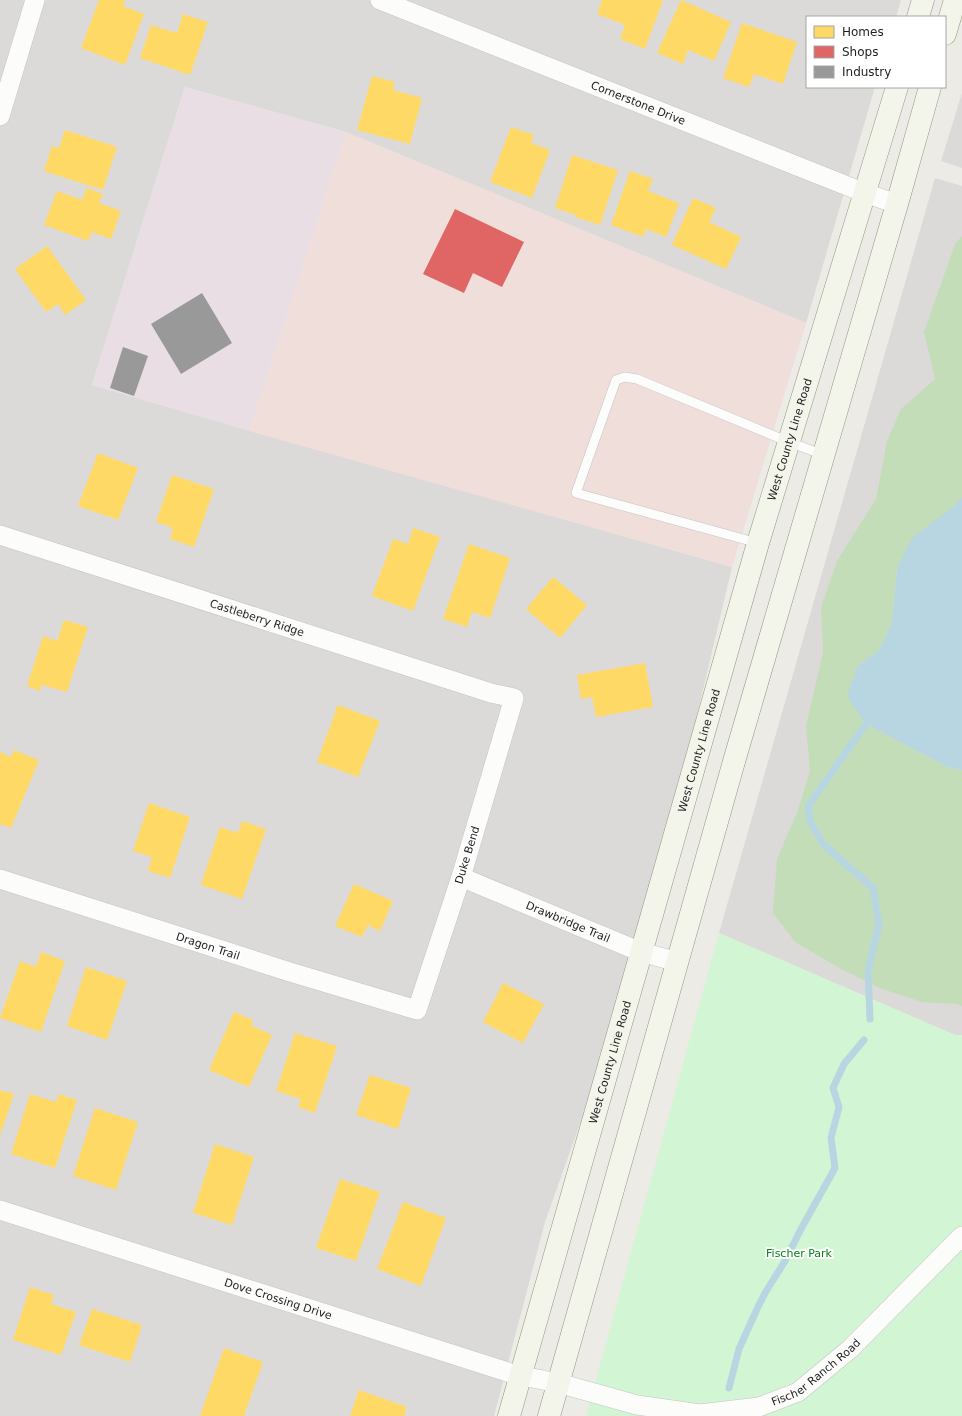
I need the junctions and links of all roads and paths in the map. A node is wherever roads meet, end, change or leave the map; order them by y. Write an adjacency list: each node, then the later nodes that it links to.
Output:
1 (35, 0): 9 (street)
2 (380, 0): 10 (street, Cornerstone Drive)
3 (922, 0): 5 (main road)
4 (956, 0): 6 (main road)
5 (918, 16)
6 (946, 31)
7 (897, 88): 10 (main road, West County Line Road)
8 (930, 88): 11 (main road)
9 (0, 116)
10 (865, 193): 11 (street, Cornerstone Drive); 12 (main road, West County Line Road)
11 (897, 204): 13 (main road)
12 (789, 442): 13 (lane); 15 (main road, West County Line Road); 15 (lane)
13 (824, 455): 20 (main road)
14 (0, 535): 16 (street, Castleberry Ridge)
15 (758, 543): 19 (main road, West County Line Road)
16 (514, 698): 17 (street, Duke Bend)
17 (461, 877): 19 (street, Drawbridge Trail); 21 (street, Duke Bend)
18 (0, 879): 21 (street, Dragon Trail)
19 (641, 952): 20 (street, Drawbridge Trail); 24 (main road, West County Line Road)
20 (678, 962): 25 (main road)
21 (417, 1010)
22 (0, 1210): 24 (street, Dove Crossing Drive)
23 (962, 1236): 25 (street, Fischer Ranch Road)
24 (521, 1375): 25 (street, Dove Crossing Drive); 26 (main road, West County Line Road)
25 (558, 1383): 27 (main road)
26 (509, 1416)
27 (548, 1416)

